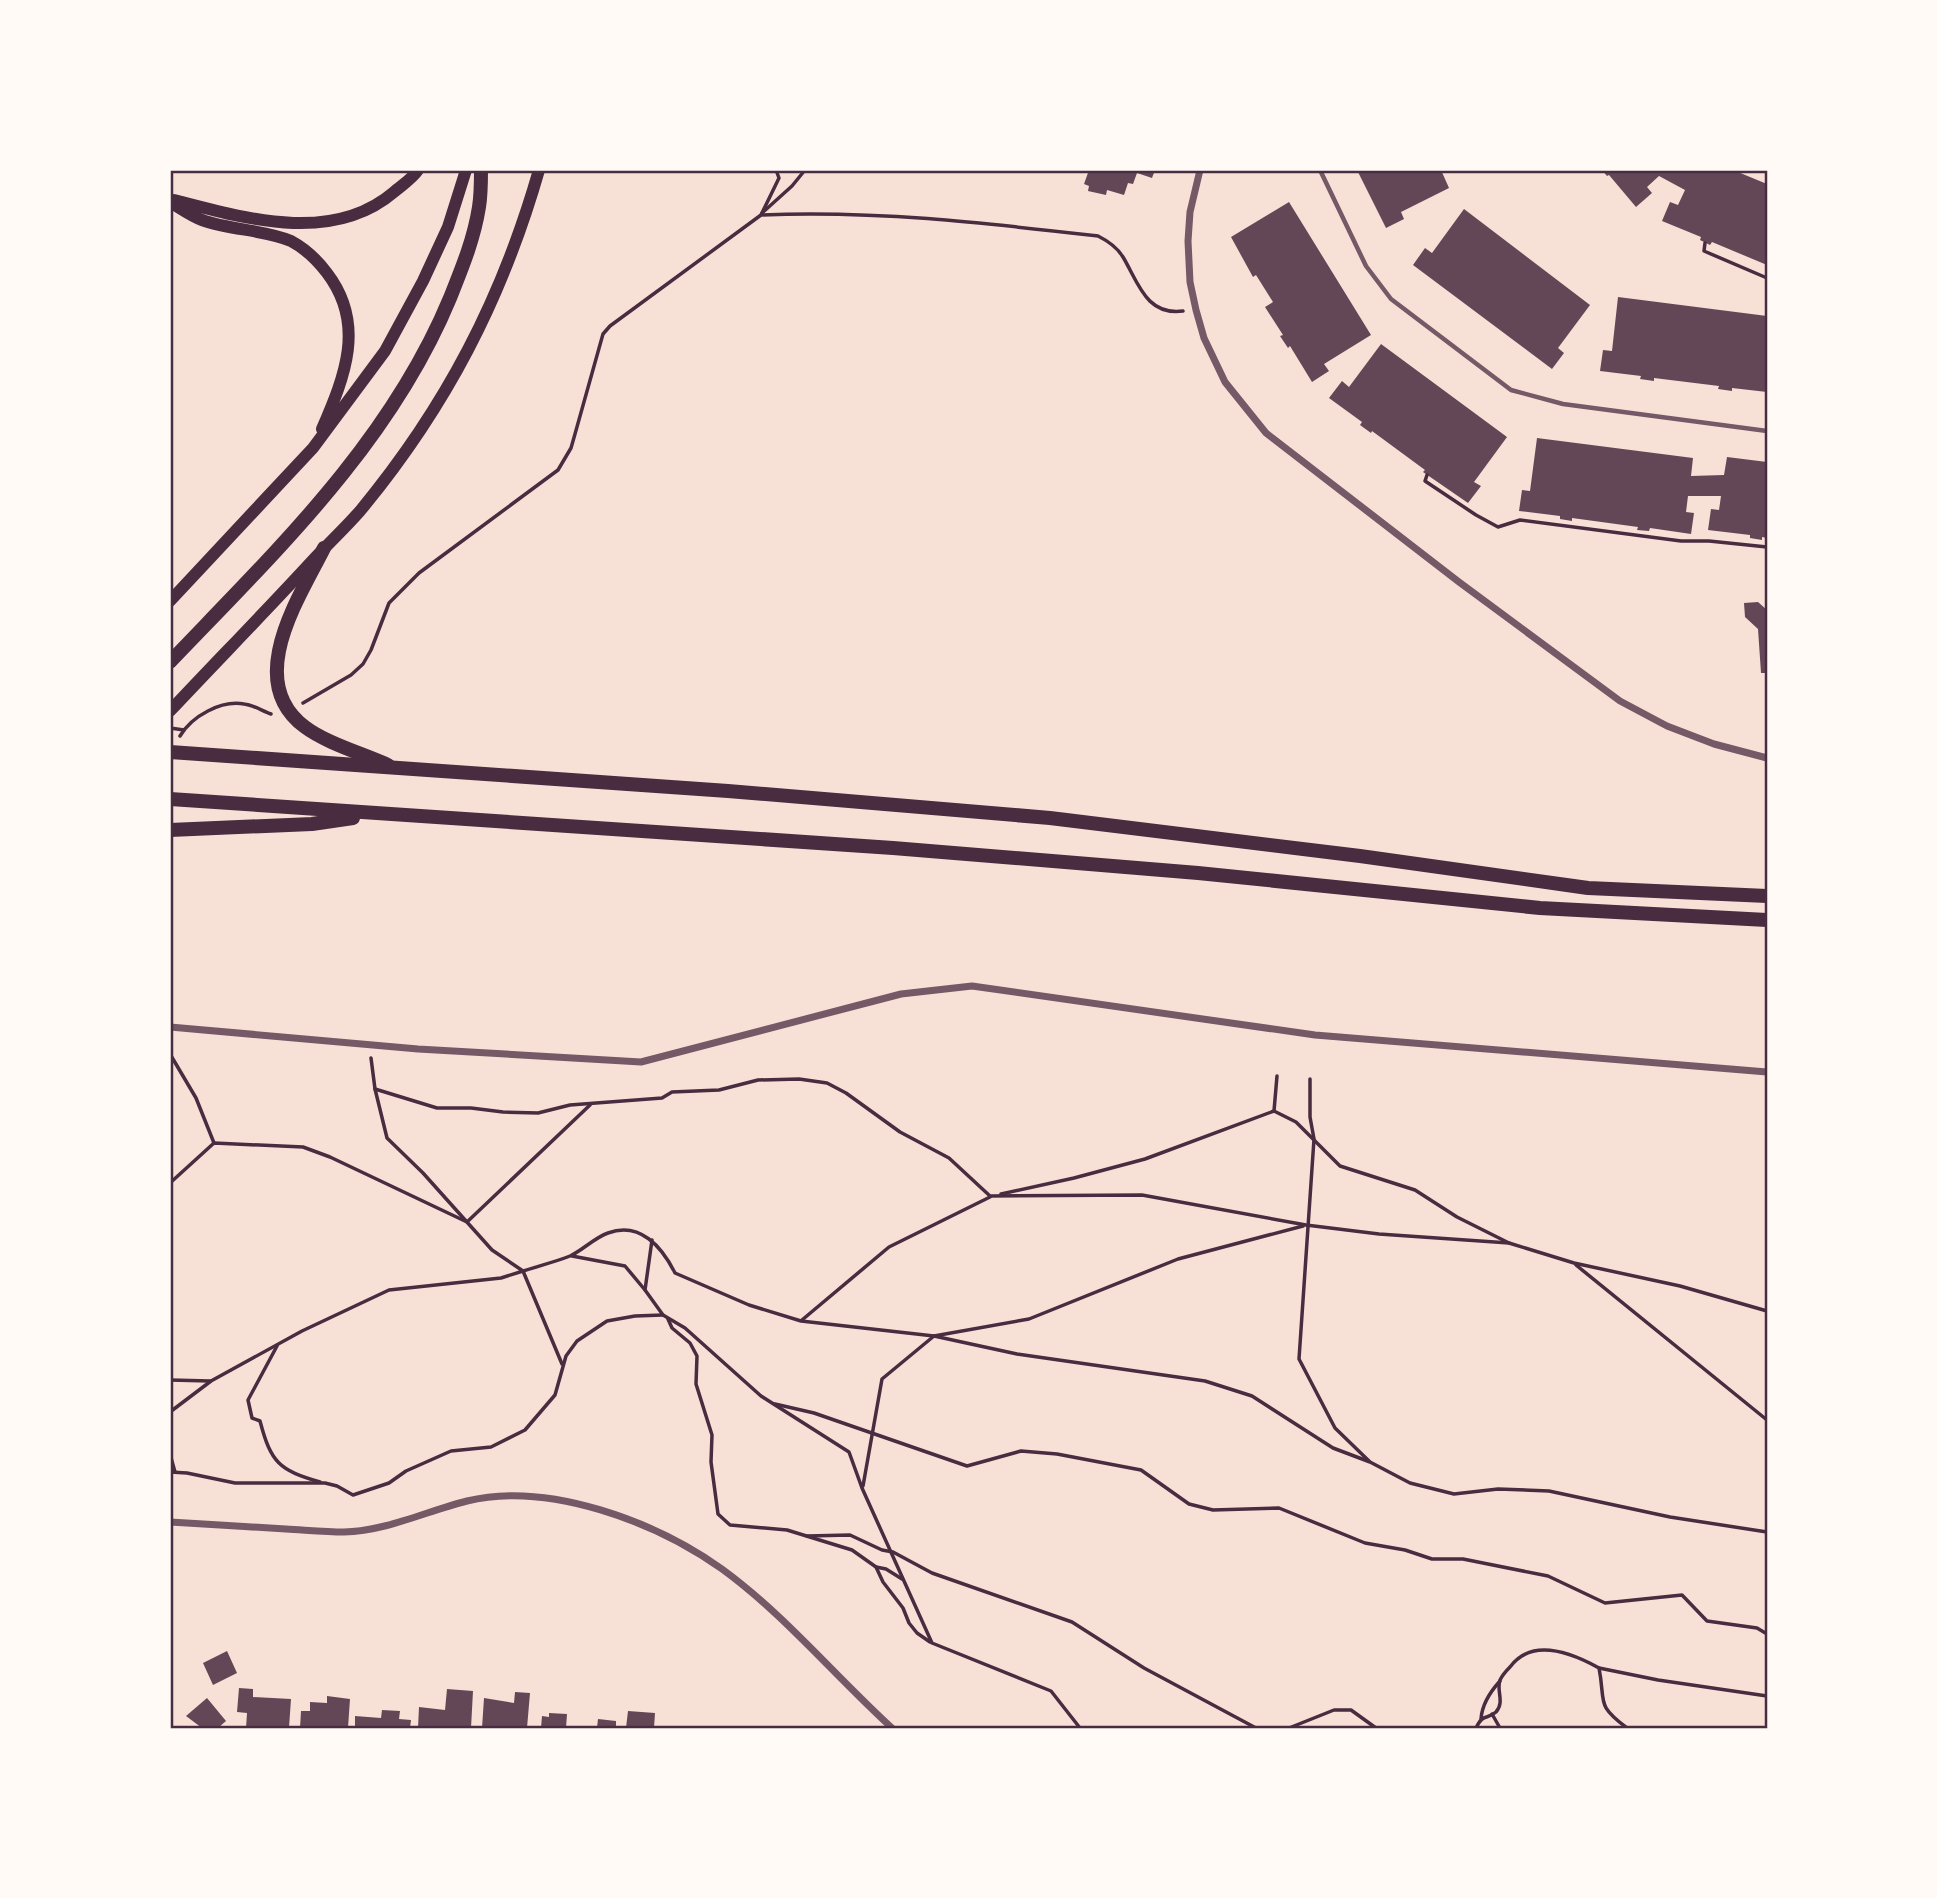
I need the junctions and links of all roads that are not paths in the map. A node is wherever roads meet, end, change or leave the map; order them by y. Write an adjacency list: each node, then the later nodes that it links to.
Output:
1 (418, 170): 7 (main road)
2 (466, 170): 9 (main road)
3 (481, 170): 12 (highway)
4 (539, 170): 10 (main road)
5 (1200, 170): 15 (street)
6 (1320, 170): 8 (lane)
7 (170, 200): 9 (main road)
8 (1767, 431)
9 (313, 448): 11 (main road)
10 (324, 548): 13 (main road); 16 (highway)
11 (170, 601)
12 (170, 662)
13 (170, 711)
14 (170, 752): 16 (highway)
15 (1767, 758)
16 (396, 768): 20 (highway)
17 (170, 799): 18 (highway)
18 (385, 814): 19 (highway); 21 (highway)
19 (170, 830)
20 (1767, 896)
21 (1767, 920)
22 (170, 1027): 23 (street)
23 (1767, 1072)
24 (170, 1522): 25 (street)
25 (891, 1728)

